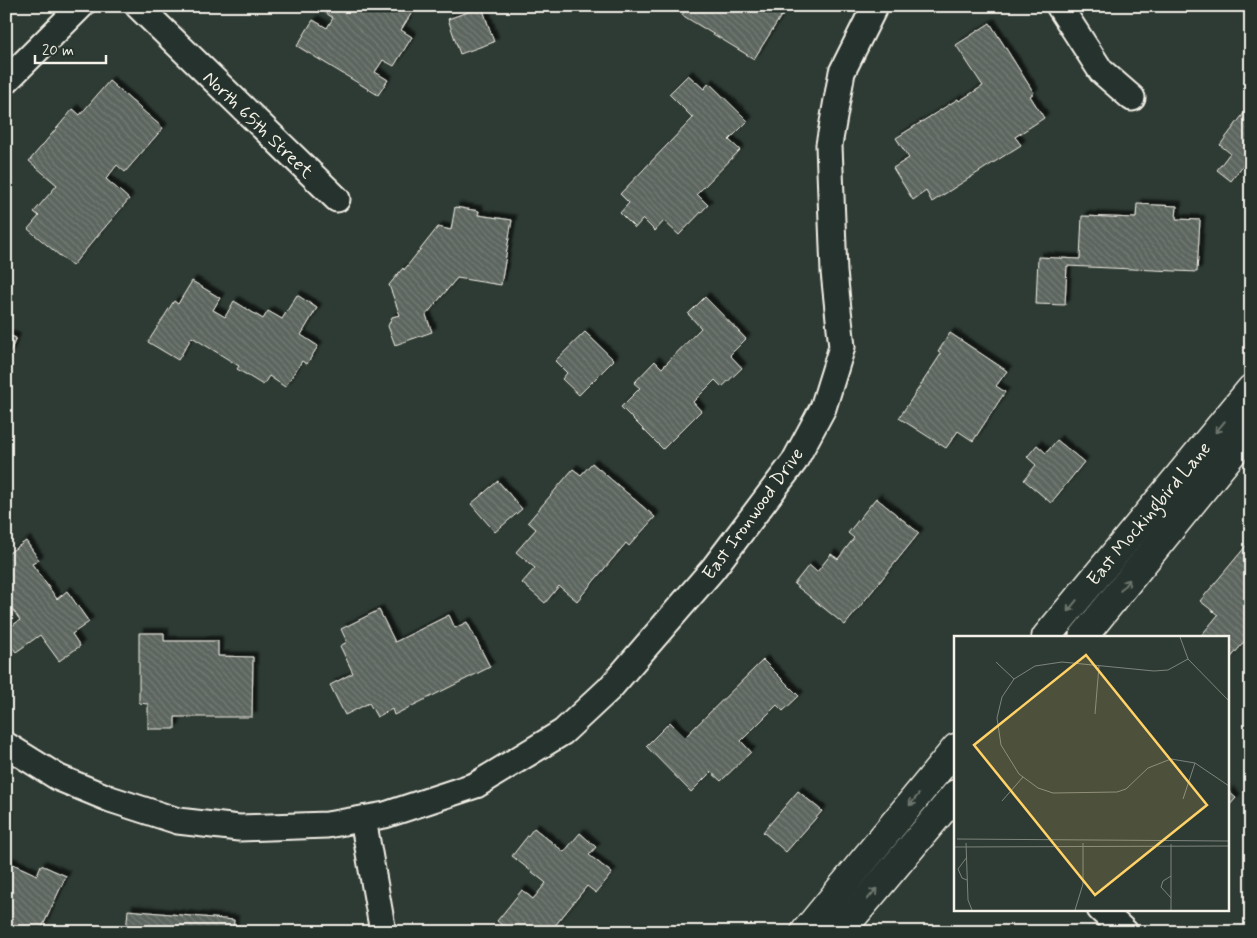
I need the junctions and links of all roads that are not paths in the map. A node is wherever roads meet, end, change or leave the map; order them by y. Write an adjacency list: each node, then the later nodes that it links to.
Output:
1 (81, 6): 5 (street)
2 (138, 6): 7 (street, North 65th Street)
3 (874, 6): 17 (street, East Ironwood Drive)
4 (1059, 6): 6 (street)
5 (6, 81)
6 (1132, 98)
7 (337, 199)
8 (1251, 389): 10 (street, East Mockingbird Lane, one-way to 10)
9 (1251, 430): 11 (street, East Mockingbird Lane, one-way to 9)
10 (1047, 636)
11 (1084, 636)
12 (6, 745): 17 (street, East Ironwood Drive)
13 (954, 751): 14 (street)
14 (934, 776): 15 (street); 20 (street, one-way to 20)
15 (954, 792)
16 (954, 796): 21 (street, one-way to 16)
17 (363, 819): 19 (street)
18 (1101, 910): 22 (street)
19 (383, 932)
20 (805, 932)
21 (840, 932)
22 (1125, 932)

